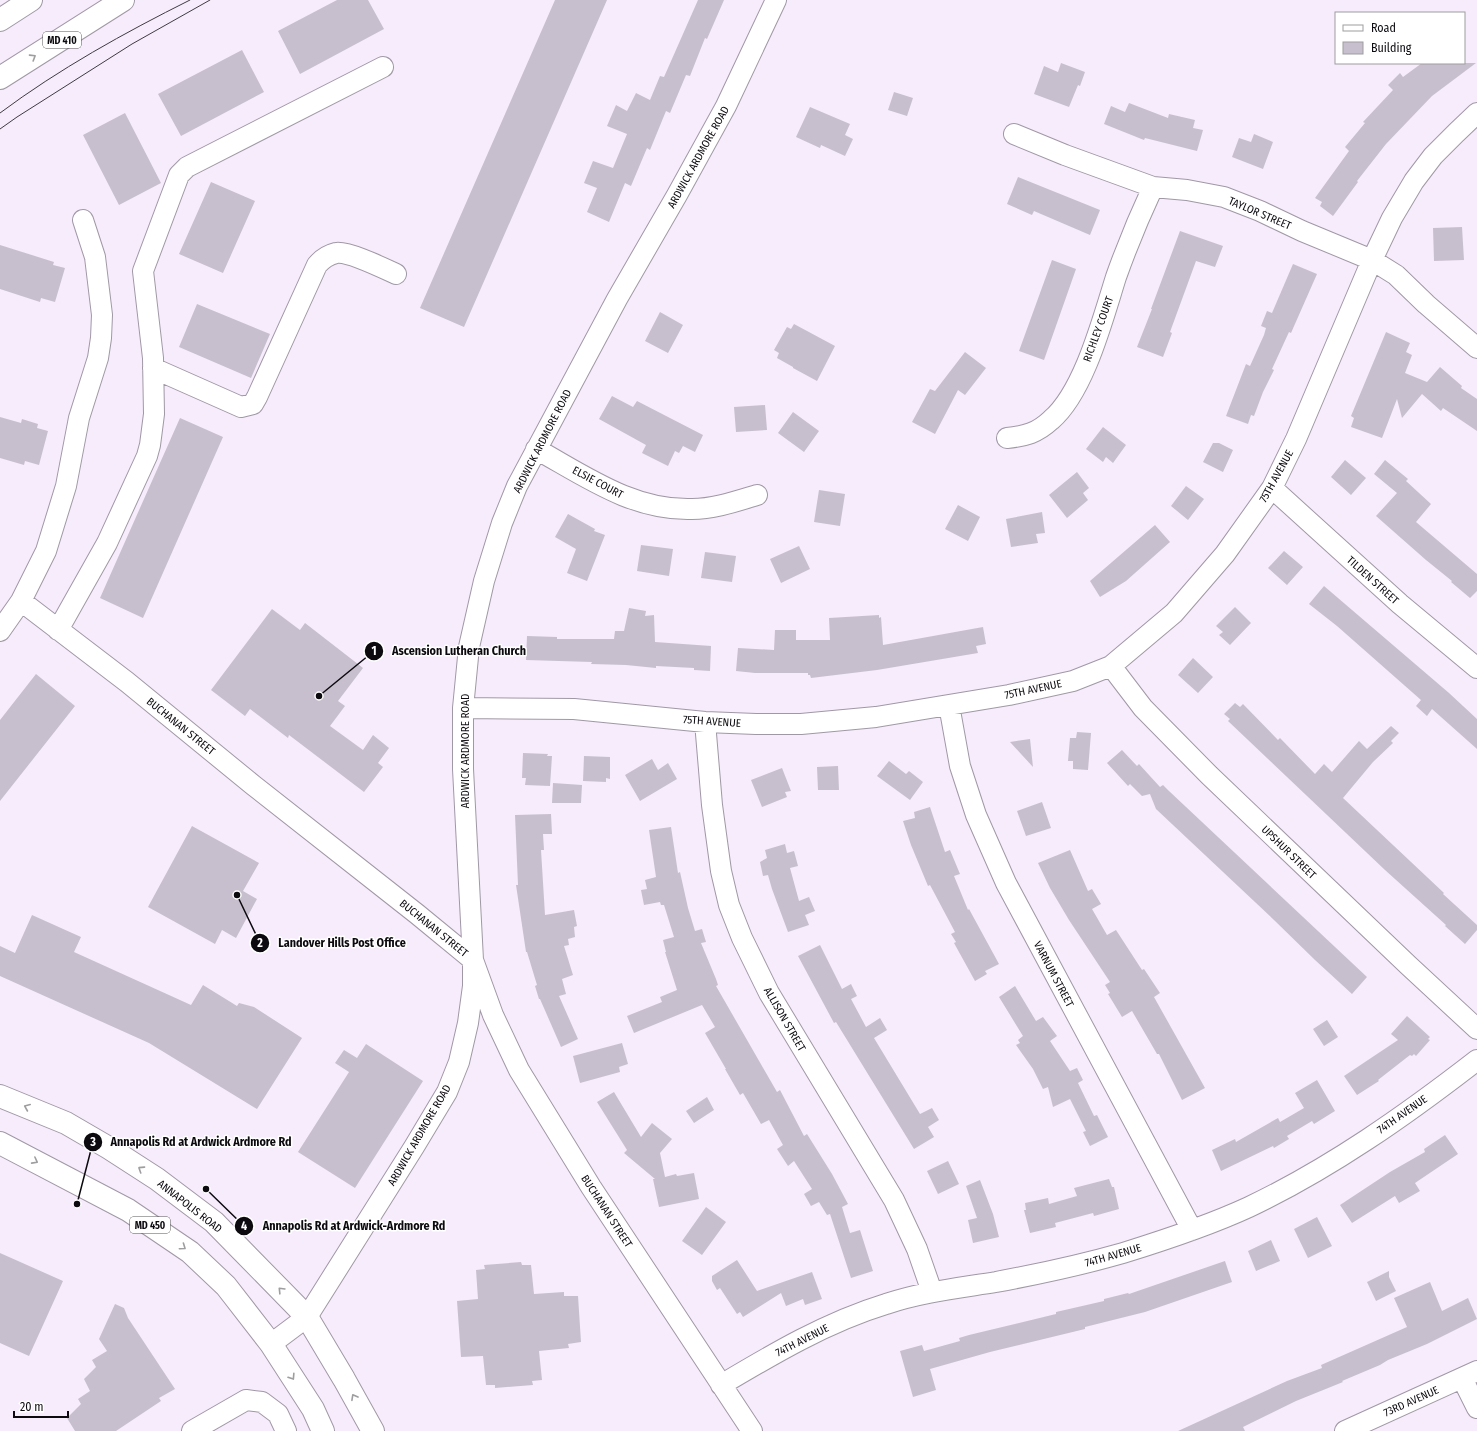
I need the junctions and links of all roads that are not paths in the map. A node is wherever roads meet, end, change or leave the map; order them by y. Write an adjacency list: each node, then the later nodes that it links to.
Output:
1 (31, 0): 4 (main road)
2 (123, 0): 6 (main road, MD 410, one-way to 2)
3 (776, 0): 16 (street, ARDWICK ARDMORE ROAD)
4 (0, 20)
5 (383, 67): 14 (street)
6 (0, 78)
7 (1477, 114): 11 (street, 75TH AVENUE)
8 (1014, 134): 9 (street, TAYLOR STREET)
9 (1153, 187): 11 (street, TAYLOR STREET); 15 (street, RICHLEY COURT)
10 (83, 220): 19 (street)
11 (1372, 260): 13 (street, TAYLOR STREET); 17 (street, 75TH AVENUE)
12 (396, 274): 14 (street)
13 (1477, 348)
14 (153, 368): 20 (street)
15 (1007, 438)
16 (536, 449): 18 (street, ELSIE COURT); 25 (street, ARDWICK ARDMORE ROAD)
17 (1272, 488): 22 (street, 75TH AVENUE); 23 (street, TILDEN STREET)
18 (758, 495)
19 (21, 601): 20 (street, BUCHANAN STREET); 21 (street)
20 (58, 630): 27 (street, BUCHANAN STREET)
21 (0, 631)
22 (1111, 666): 24 (street, 75TH AVENUE); 28 (street, UPSHUR STREET)
23 (1477, 668)
24 (949, 705): 26 (street, 75TH AVENUE); 32 (street, VARNUM STREET)
25 (464, 708): 26 (street, 75TH AVENUE); 27 (street, ARDWICK ARDMORE ROAD)
26 (706, 722): 33 (street, ALLISON STREET)
27 (473, 960): 34 (street, ARDWICK ARDMORE ROAD); 37 (street, BUCHANAN STREET)
28 (1477, 1029)
29 (1477, 1060): 32 (street, 74TH AVENUE)
30 (0, 1096): 34 (main road, ANNAPOLIS ROAD, one-way to 30)
31 (0, 1143): 35 (main road, MD 450, one-way to 35)
32 (1192, 1230): 33 (street, 74TH AVENUE)
33 (932, 1292): 37 (street, 74TH AVENUE)
34 (307, 1317): 35 (street, ARDWICK ARDMORE ROAD); 42 (main road, ANNAPOLIS ROAD, one-way to 34)
35 (271, 1344): 41 (main road, MD 450, one-way to 41)
36 (1470, 1375): 38 (street); 44 (street, 73RD AVENUE)
37 (721, 1385): 43 (street, BUCHANAN STREET)
38 (1477, 1408)
39 (192, 1431): 40 (street)
40 (286, 1431)
41 (323, 1431)
42 (373, 1431)
43 (752, 1431)
44 (1345, 1431)

